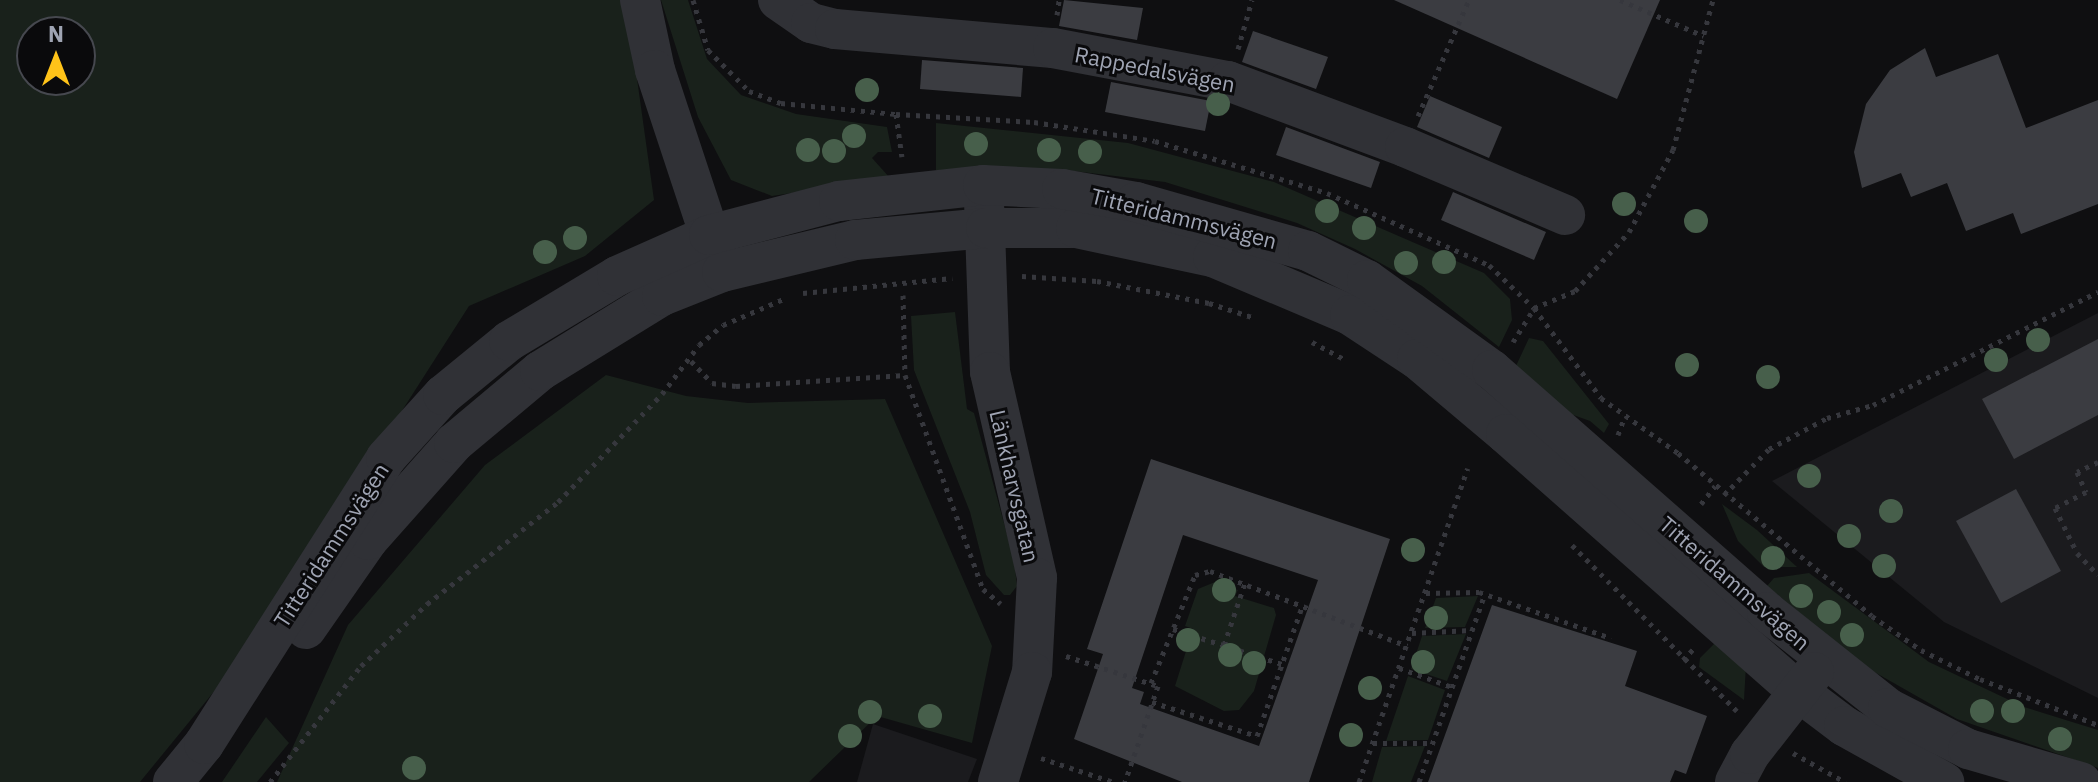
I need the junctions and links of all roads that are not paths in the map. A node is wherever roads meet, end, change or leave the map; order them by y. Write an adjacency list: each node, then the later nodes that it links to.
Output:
1 (640, 0): 6 (street)
2 (778, 0): 4 (street, Rappedalsvägen)
3 (983, 185): 5 (street, Länkharvsgatan); 6 (street, Titteridammsvägen); 7 (street, Titteridammsvägen)
4 (1565, 215)
5 (986, 228): 6 (street, Titteridammsvägen); 8 (street, Titteridammsvägen); 9 (street, Länkharvsgatan)
6 (716, 254): 10 (street, Titteridammsvägen); 11 (street, Titteridammsvägen)
7 (1824, 659): 8 (street); 14 (street, Titteridammsvägen)
8 (1799, 692): 12 (street); 13 (street, Titteridammsvägen)
9 (1005, 764)
10 (173, 782)
11 (205, 782)
12 (1735, 782)
13 (1944, 782)
14 (2081, 782)

